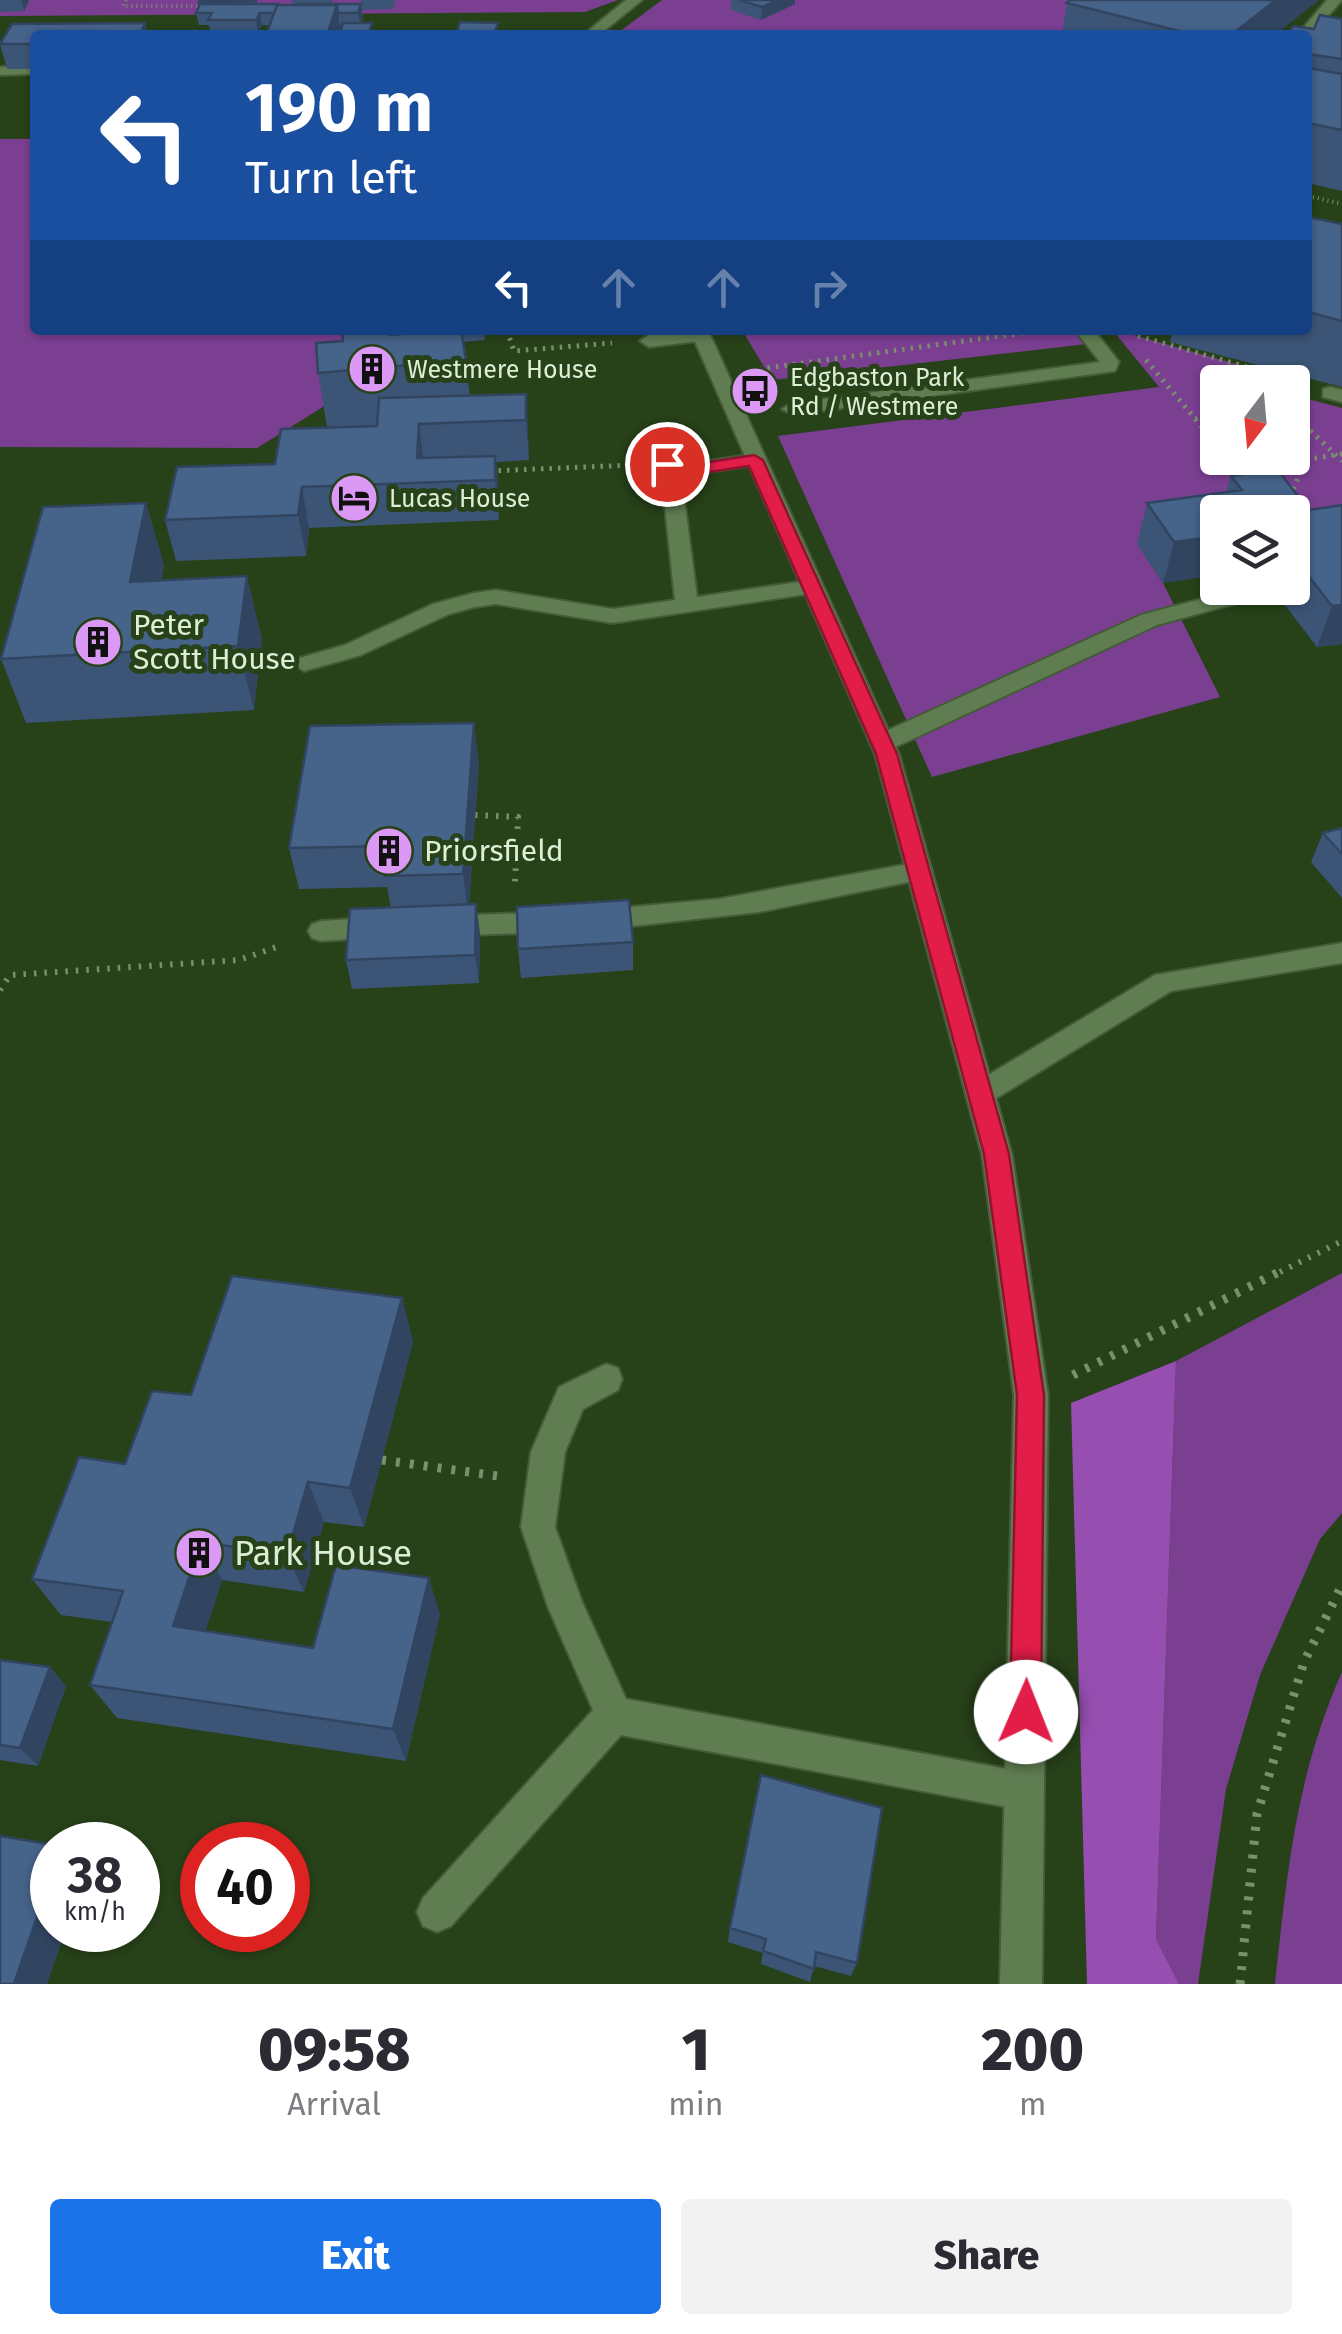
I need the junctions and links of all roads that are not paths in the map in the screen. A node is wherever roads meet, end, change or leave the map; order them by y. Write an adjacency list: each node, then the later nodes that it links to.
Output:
1 (635, 0): 3 (street)
2 (1335, 0): 4 (street)
3 (596, 30)
4 (1308, 30)
5 (0, 70): 6 (street)
6 (30, 70)
7 (687, 335): 10 (street)
8 (701, 335): 12 (street)
9 (1088, 335): 11 (street)
10 (649, 341)
11 (792, 408)
12 (754, 460): 13 (street); 14 (street)
13 (812, 587): 14 (street); 17 (street)
14 (687, 604): 16 (street)
15 (1204, 605): 17 (street)
16 (304, 664)
17 (882, 743): 18 (street)
18 (919, 872): 19 (street); 21 (street)
19 (321, 931)
20 (1342, 953): 21 (street)
21 (980, 1094): 24 (street)
22 (606, 1379): 23 (street)
23 (614, 1715): 24 (street); 25 (street)
24 (1024, 1792): 26 (street)
25 (437, 1912)
26 (1021, 1984)

